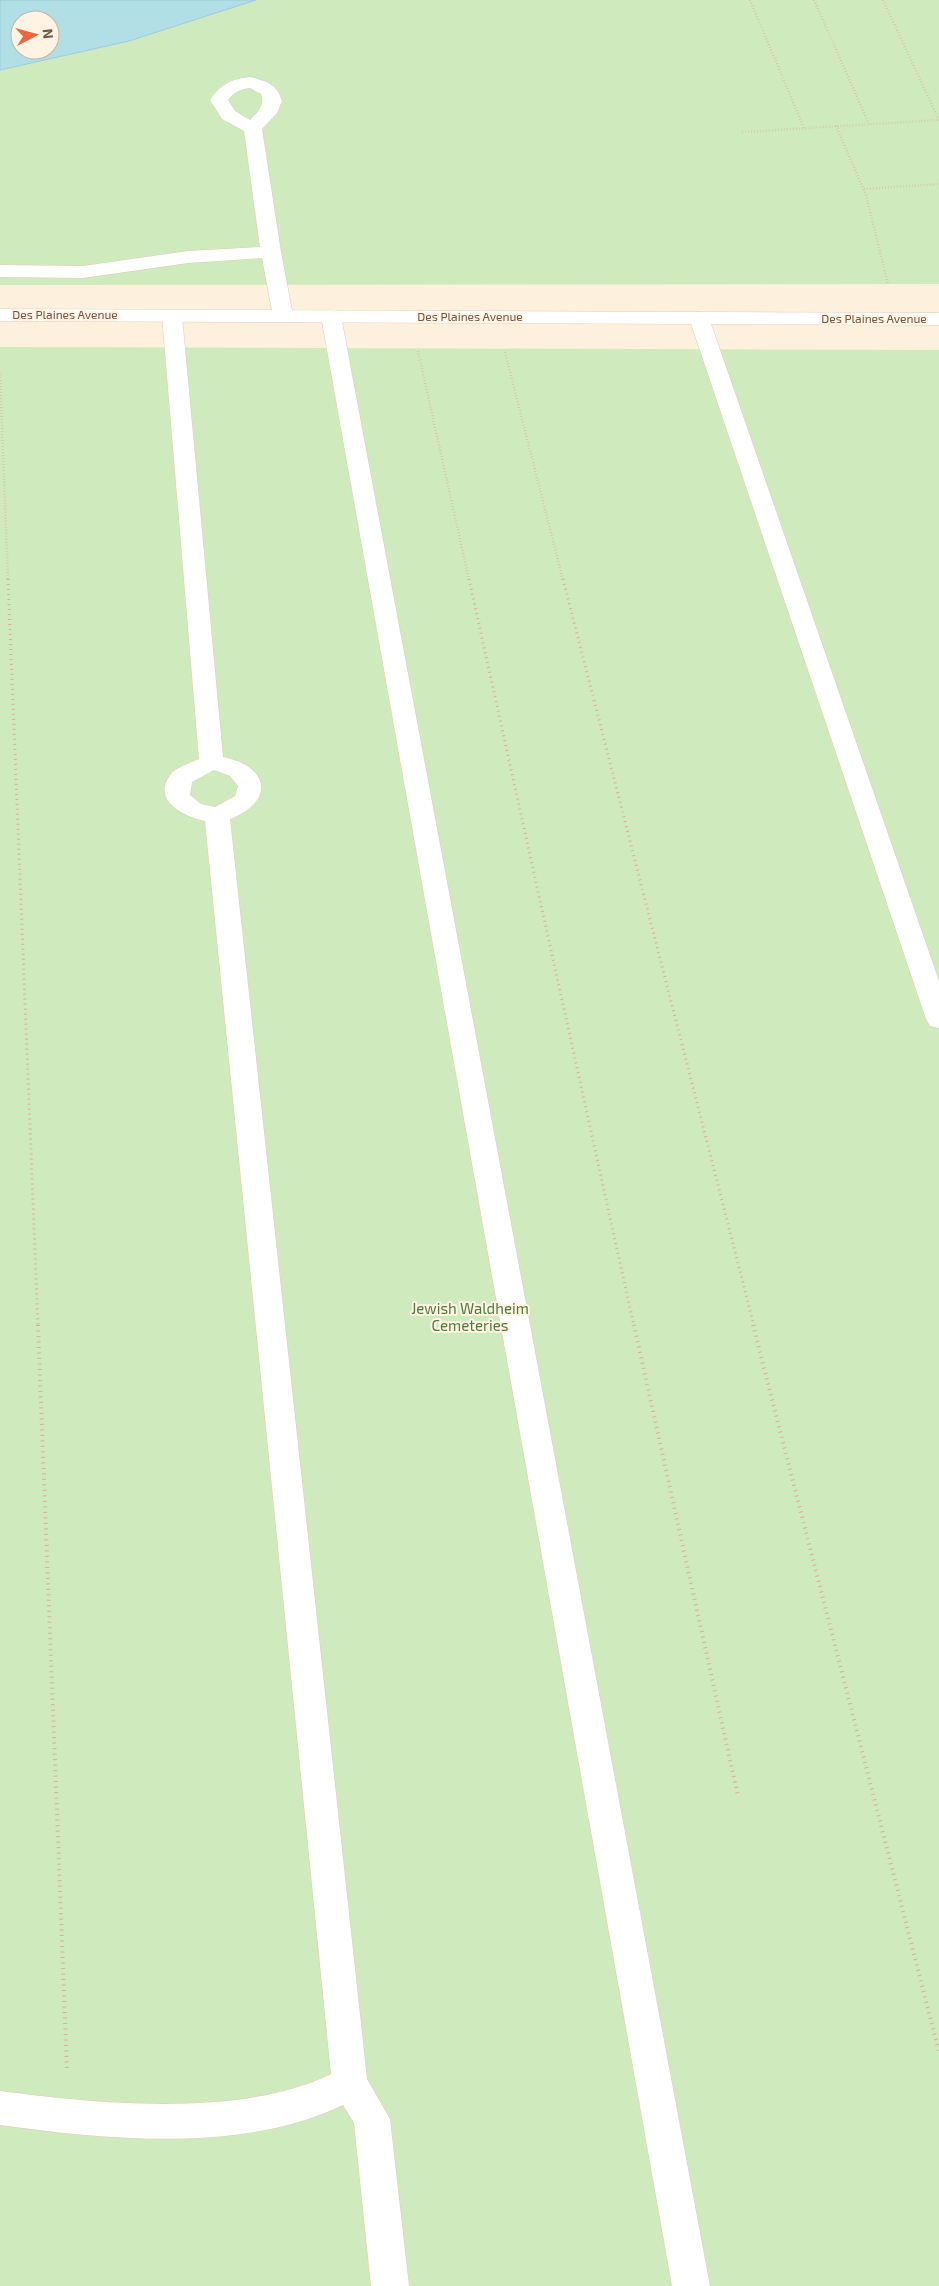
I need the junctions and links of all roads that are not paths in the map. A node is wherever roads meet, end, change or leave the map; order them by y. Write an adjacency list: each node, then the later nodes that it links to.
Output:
1 (253, 128): 2 (main road)
2 (271, 252): 3 (main road); 6 (main road)
3 (0, 272)
4 (0, 315): 5 (main road, Des Plaines Avenue)
5 (172, 316): 6 (main road, Des Plaines Avenue); 10 (main road)
6 (283, 316): 7 (main road, Des Plaines Avenue)
7 (331, 316): 8 (main road, Des Plaines Avenue); 16 (main road)
8 (699, 318): 9 (main road, Des Plaines Avenue); 12 (main road)
9 (939, 319)
10 (211, 762): 11 (main road); 11 (main road)
11 (217, 815): 13 (main road)
12 (939, 1019)
13 (350, 2083): 14 (main road); 15 (main road)
14 (0, 2108)
15 (390, 2286)
16 (691, 2286)

